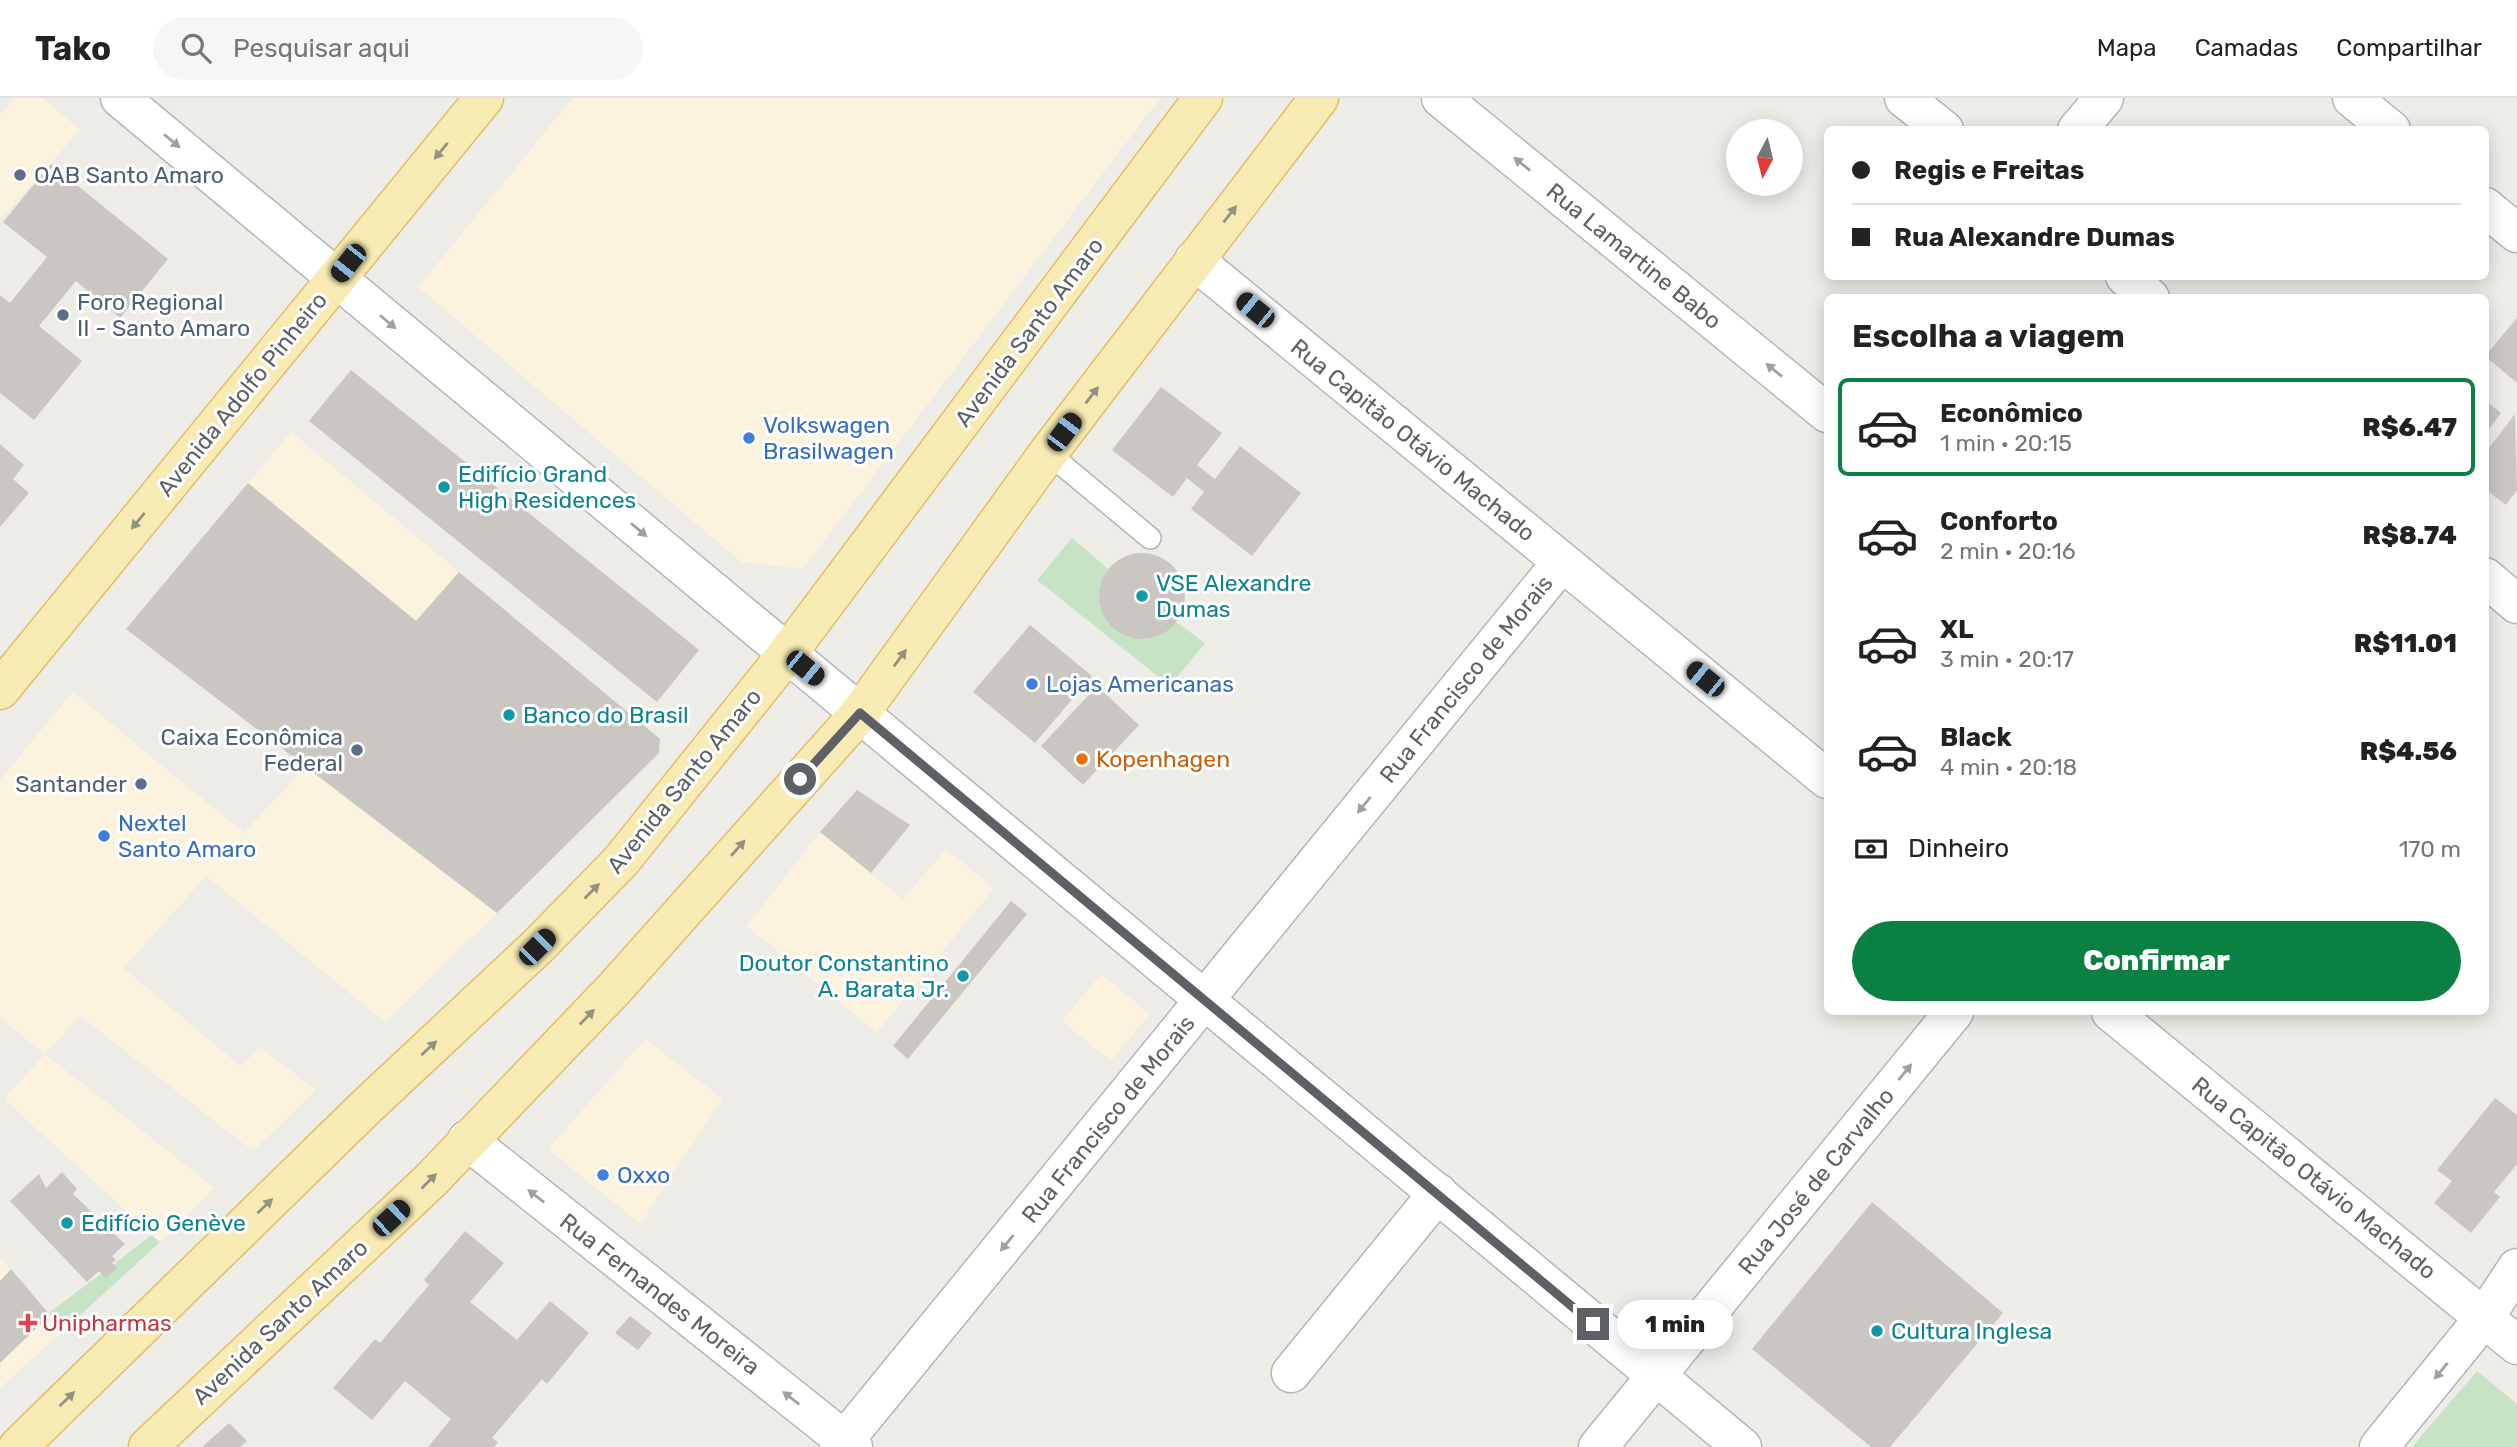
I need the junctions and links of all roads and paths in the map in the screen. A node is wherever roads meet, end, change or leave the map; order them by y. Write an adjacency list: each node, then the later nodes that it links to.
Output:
1 (120, 98): 15 (street, one-way to 15)
2 (484, 98): 15 (main road, Avenida Adolfo Pinheiro, one-way to 15)
3 (1203, 98): 24 (main road, Avenida Santo Amaro)
4 (1319, 98): 14 (main road, Avenida Santo Amaro, one-way to 4)
5 (1441, 98): 18 (street, Rua Lamartine Babo, one-way to 5)
6 (1904, 98): 9 (street)
7 (2104, 98): 10 (street)
8 (2352, 98): 11 (street)
9 (1939, 126)
10 (2080, 126)
11 (2386, 126)
12 (2489, 210): 13 (street)
13 (2517, 233)
14 (1194, 260): 19 (main road, Avenida Santo Amaro, one-way to 14); 21 (street, Rua Capitão Otávio Machado)
15 (336, 278): 24 (street, one-way to 24); 25 (main road, Avenida Adolfo Pinheiro, one-way to 25)
16 (2130, 280): 17 (street)
17 (2145, 294)
18 (1824, 411)
19 (1048, 453): 20 (lane); 26 (main road, Avenida Santo Amaro, one-way to 19)
20 (1150, 538)
21 (1562, 562): 27 (street, Rua Capitão Otávio Machado); 28 (street, Rua Francisco de Morais, one-way to 28)
22 (2489, 580): 23 (street)
23 (2517, 604)
24 (787, 653): 26 (street); 39 (main road, Avenida Santo Amaro, one-way to 24)
25 (0, 690)
26 (860, 713): 28 (street); 31 (main road, Avenida Santo Amaro, one-way to 26)
27 (1824, 777)
28 (1205, 1000): 32 (street); 38 (street, Rua Francisco de Morais, one-way to 38)
29 (1952, 1015): 37 (street, Rua José de Carvalho, one-way to 29)
30 (2114, 1015): 34 (street, Rua Capitão Otávio Machado)
31 (467, 1140): 38 (street, Rua Fernandes Moreira, one-way to 31); 40 (main road, Avenida Santo Amaro, one-way to 31)
32 (1438, 1193): 36 (street); 37 (street)
33 (2517, 1268): 34 (street)
34 (2484, 1318): 35 (street, Rua Capitão Otávio Machado); 43 (street, one-way to 43)
35 (2517, 1345)
36 (1291, 1373)
37 (1657, 1378): 41 (street, Rua José de Carvalho); 42 (street)
38 (846, 1445)
39 (18, 1447)
40 (148, 1447)
41 (1598, 1447)
42 (1742, 1447)
43 (2379, 1447)

